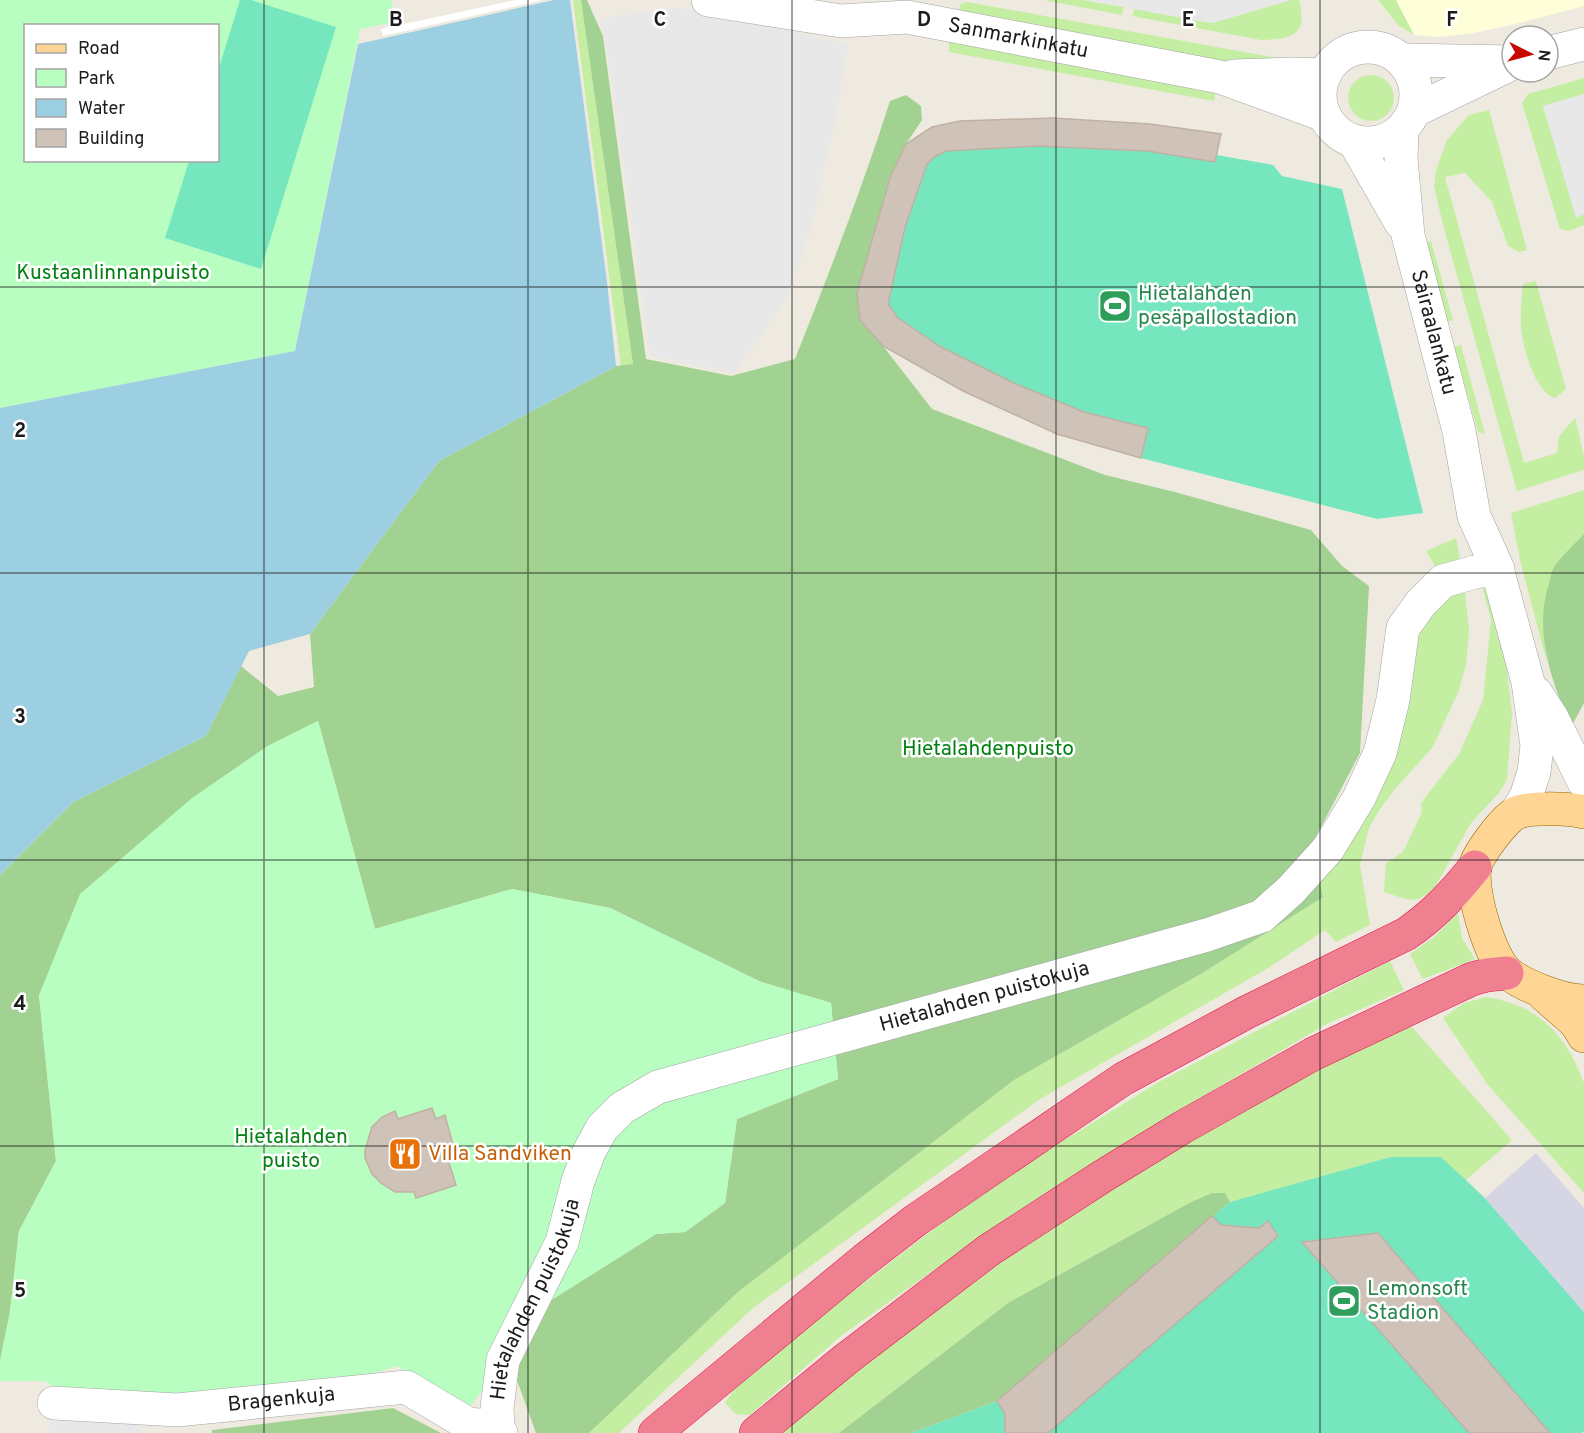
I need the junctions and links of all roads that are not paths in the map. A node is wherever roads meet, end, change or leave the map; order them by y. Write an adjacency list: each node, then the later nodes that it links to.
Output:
1 (708, 0): 8 (street, Sanmarkinkatu)
2 (1584, 44): 3 (street)
3 (1560, 50)
4 (1402, 60): 5 (street); 7 (street); 10 (street)
5 (1500, 63)
6 (1500, 70): 10 (street)
7 (1325, 75): 8 (street, Sanmarkinkatu); 9 (street)
8 (1220, 77): 9 (street, Sanmarkinkatu)
9 (1324, 115): 11 (street)
10 (1408, 120): 11 (street); 12 (street, Sairaalankatu)
11 (1354, 141): 12 (street, Sairaalankatu)
12 (1408, 235): 13 (street, Sairaalankatu)
13 (1497, 567): 14 (street, Sairaalankatu); 24 (street, Hietalahden puistokuja)
14 (1528, 682): 15 (street, Sairaalankatu); 17 (street, Sairaalankatu)
15 (1584, 782)
16 (1584, 812): 17 (main road)
17 (1516, 813): 18 (main road)
18 (1474, 867): 19 (main road); 25 (highway)
19 (1507, 973): 20 (main road); 26 (highway)
20 (1537, 988): 21 (main road); 22 (main road)
21 (1584, 1001)
22 (1584, 1036)
23 (54, 1403): 24 (street, Bragenkuja)
24 (499, 1430)
25 (655, 1433)
26 (756, 1433)

